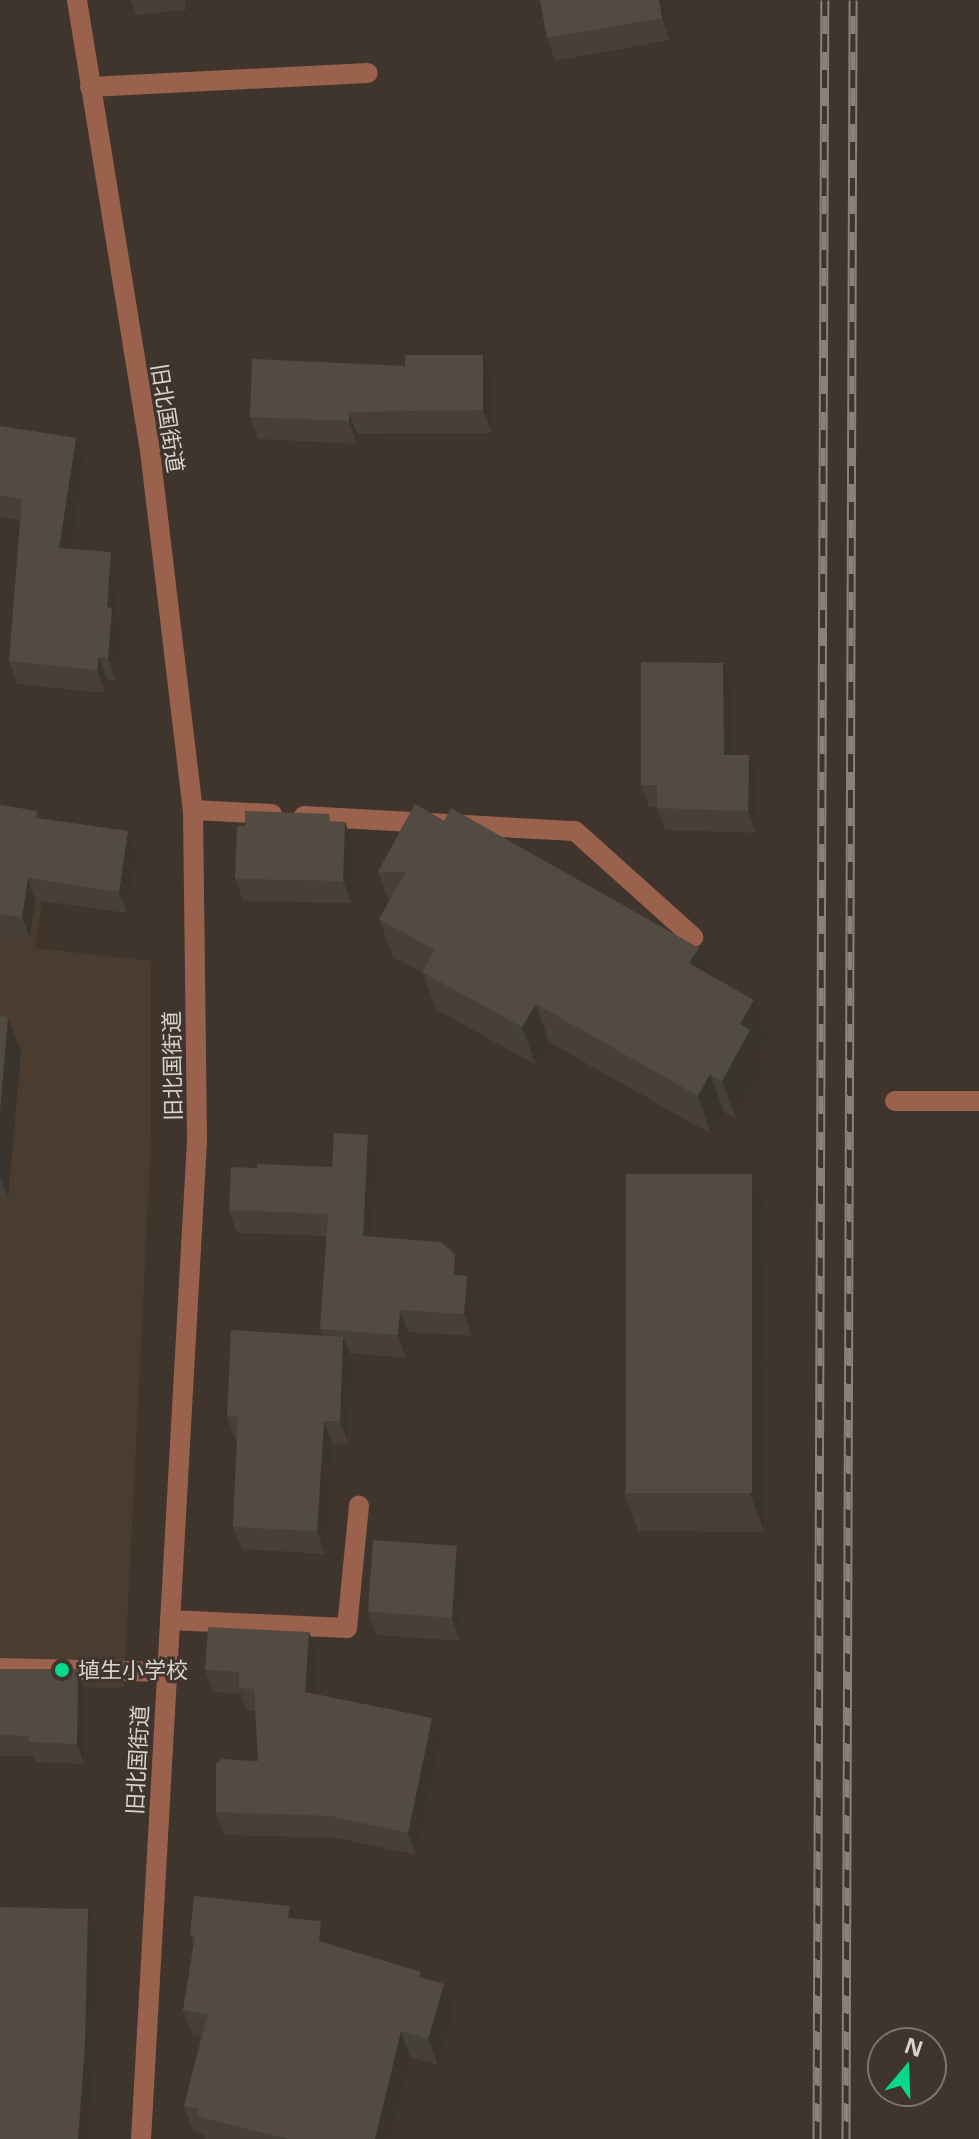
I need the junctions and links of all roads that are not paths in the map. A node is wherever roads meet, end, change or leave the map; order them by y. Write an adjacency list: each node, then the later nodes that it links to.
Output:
1 (77, 0): 3 (street, 旧北国街道)
2 (368, 73): 3 (street)
3 (90, 87): 4 (street, 旧北国街道)
4 (193, 810): 5 (street); 9 (street, 旧北国街道)
5 (693, 937)
6 (895, 1101): 7 (street)
7 (979, 1101)
8 (359, 1506): 9 (street)
9 (170, 1620): 11 (street, 旧北国街道)
10 (0, 1668): 11 (street)
11 (166, 1672): 12 (street, 旧北国街道)
12 (141, 2139)

